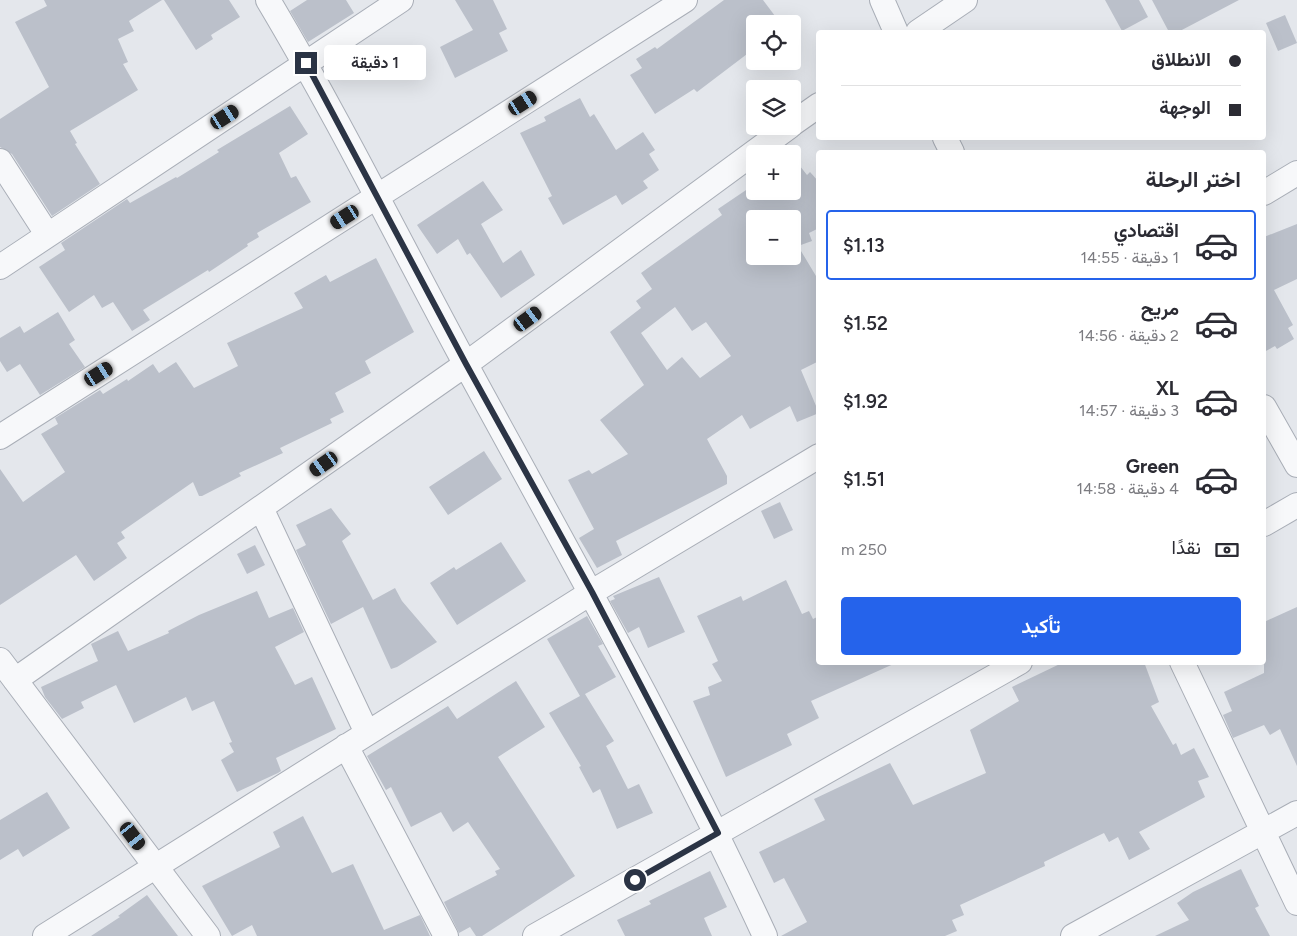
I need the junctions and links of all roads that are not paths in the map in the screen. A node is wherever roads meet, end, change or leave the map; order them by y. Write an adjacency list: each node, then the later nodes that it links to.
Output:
1 (268, 0): 8 (street)
2 (402, 0): 8 (street)
3 (685, 0): 15 (street)
4 (882, 0): 6 (street)
5 (965, 0): 7 (street)
6 (895, 30)
7 (921, 30)
8 (306, 63): 15 (street); 16 (street)
9 (816, 107): 10 (street)
10 (801, 118)
11 (777, 135): 18 (street)
12 (0, 161): 16 (street)
13 (1297, 173): 14 (street)
14 (1266, 191)
15 (378, 196): 18 (street); 20 (street)
16 (47, 234): 17 (street)
17 (0, 267)
18 (466, 364): 24 (street); 26 (street)
19 (1266, 410): 22 (street)
20 (0, 437)
21 (816, 458): 26 (street)
22 (1297, 465)
23 (1297, 505): 25 (street)
24 (262, 508): 30 (street); 31 (street)
25 (1266, 523)
26 (592, 592): 31 (street); 34 (street)
27 (0, 660): 30 (street)
28 (1015, 665): 34 (street)
29 (1183, 665): 35 (street)
30 (15, 680): 36 (street)
31 (367, 733): 32 (street)
32 (346, 746): 36 (street); 41 (street)
33 (1297, 813): 35 (street)
34 (718, 833): 38 (street); 42 (street)
35 (1263, 833): 37 (street); 43 (street)
36 (157, 868): 39 (street); 40 (street)
37 (1297, 903)
38 (549, 933)
39 (45, 936)
40 (208, 936)
41 (446, 936)
42 (765, 936)
43 (1073, 936)

